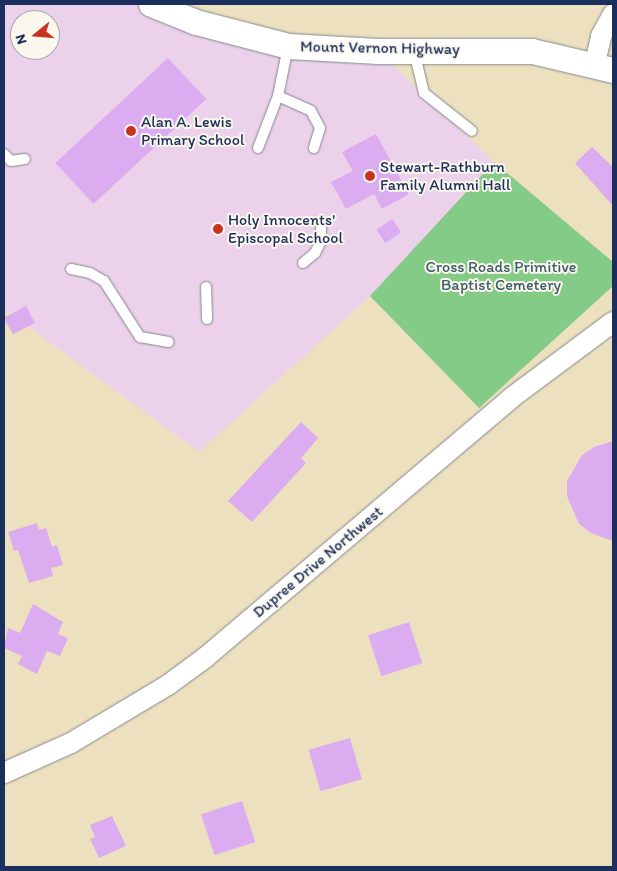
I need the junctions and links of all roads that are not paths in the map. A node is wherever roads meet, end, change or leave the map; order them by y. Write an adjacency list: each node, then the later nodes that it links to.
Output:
1 (151, 4): 3 (street, Mount Vernon Highway)
2 (613, 14): 5 (street)
3 (288, 46): 4 (street, Mount Vernon Highway); 6 (lane)
4 (414, 52): 5 (street, Mount Vernon Highway); 7 (lane)
5 (604, 67)
6 (278, 96): 8 (lane); 9 (lane)
7 (472, 131)
8 (258, 148)
9 (314, 148)
10 (4, 154): 11 (lane)
11 (25, 159)
12 (321, 228): 13 (lane)
13 (303, 263)
14 (71, 269): 18 (lane)
15 (206, 287): 16 (lane)
16 (207, 320)
17 (613, 322): 19 (street, Dupree Drive Northwest)
18 (169, 342)
19 (4, 773)

